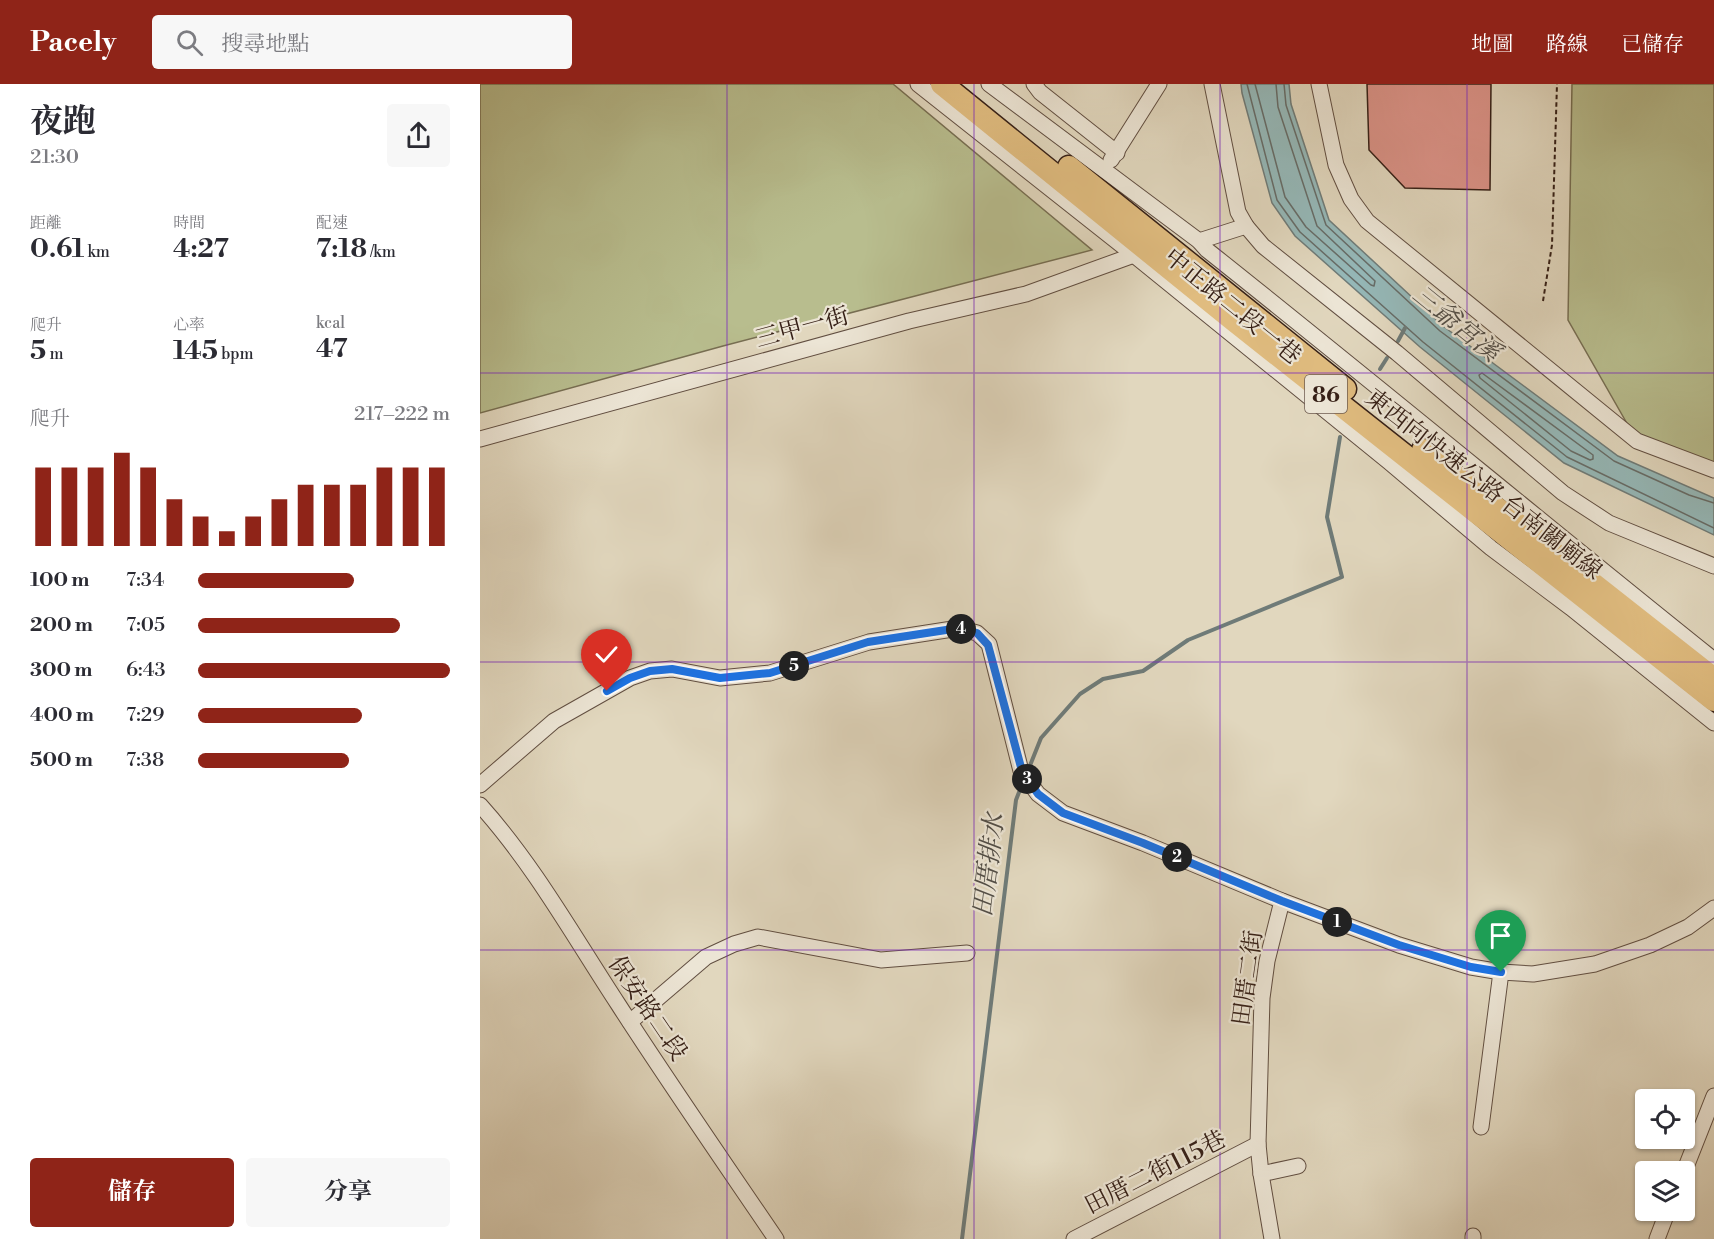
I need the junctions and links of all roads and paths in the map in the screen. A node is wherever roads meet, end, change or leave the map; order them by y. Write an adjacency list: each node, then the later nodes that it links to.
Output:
1 (918, 84): 14 (street, 中正路二段一巷)
2 (942, 84): 21 (highway, 東西向快速公路 台南關廟線 / 86)
3 (965, 84): 20 (highway, 東西向快速公路 台南關廟線 / 86)
4 (989, 84): 11 (street, 中正路二段一巷)
5 (1035, 84): 10 (street)
6 (1159, 84): 10 (street)
7 (1212, 84): 12 (street)
8 (1319, 84): 17 (street)
9 (1557, 84): 15 (path)
10 (1117, 153): 11 (street)
11 (1103, 170): 13 (street, 中正路二段一巷)
12 (1246, 226): 13 (street); 18 (street)
13 (1199, 241): 19 (street, 中正路二段一巷)
14 (1134, 255): 16 (street, 三甲一街); 22 (street, 中正路二段一巷)
15 (1543, 301)
16 (480, 439)
17 (1714, 470)
18 (1714, 566)
19 (1714, 660)
20 (1714, 679)
21 (1714, 700)
22 (1714, 723)
23 (480, 785): 25 (street, 田厝二街)
24 (480, 806): 29 (street, 保安路二段)
25 (1282, 901): 28 (street); 32 (street, 田厝二街)
26 (1714, 909): 28 (street)
27 (967, 953): 29 (street)
28 (1501, 972): 31 (street)
29 (630, 1022): 37 (street, 保安路二段)
30 (1714, 1096): 33 (street)
31 (1481, 1127)
32 (1258, 1144): 35 (street, 田厝二街); 38 (street, 田厝二街115巷)
33 (1688, 1161)
34 (1298, 1166): 35 (street)
35 (1260, 1174): 39 (street, 田厝二街)
36 (1664, 1221): 40 (street)
37 (776, 1239)
38 (1074, 1239)
39 (1272, 1239)
40 (1657, 1239)

